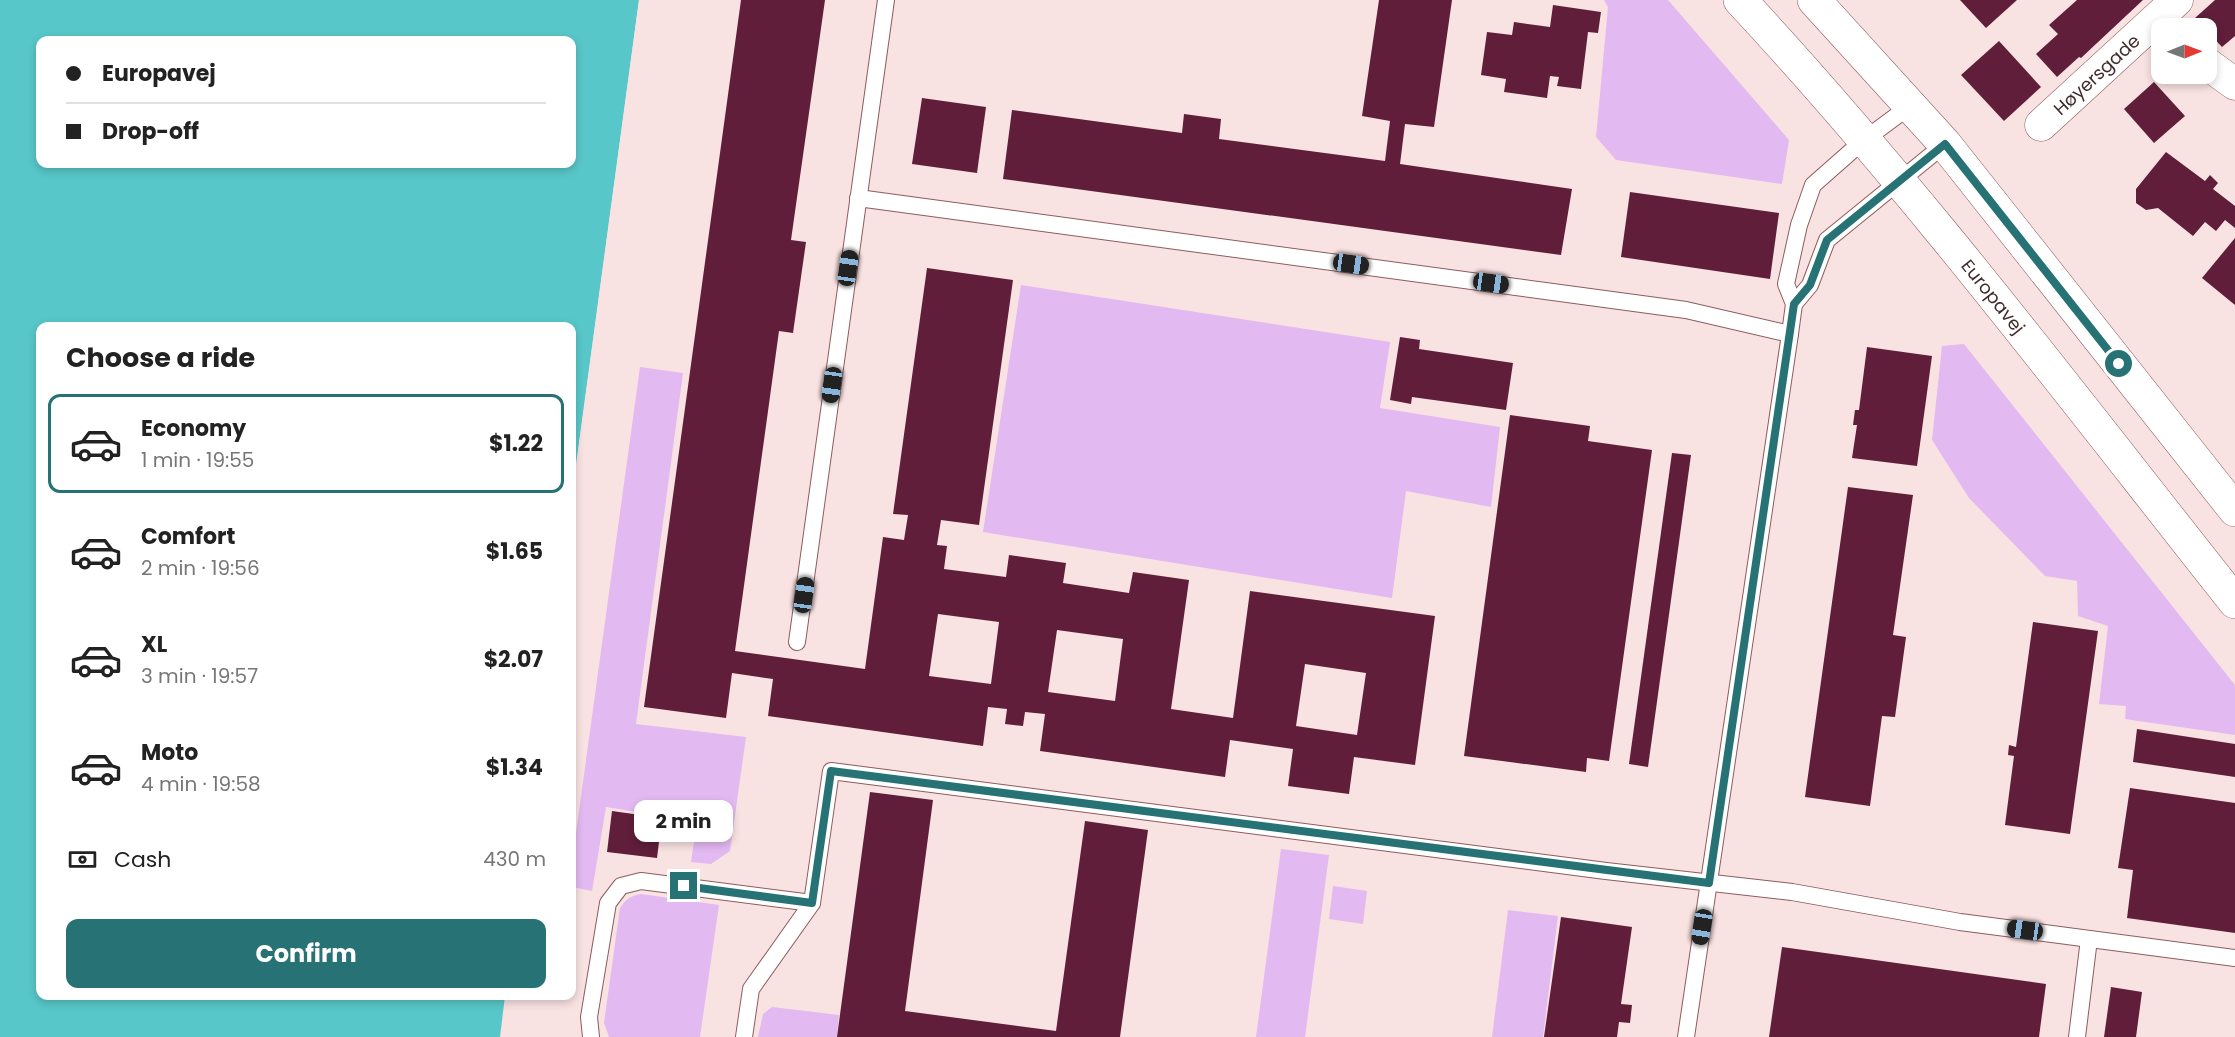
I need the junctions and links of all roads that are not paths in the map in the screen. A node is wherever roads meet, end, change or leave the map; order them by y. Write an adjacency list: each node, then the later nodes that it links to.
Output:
1 (886, 0): 14 (lane)
2 (1740, 0): 11 (main road, Europavej)
3 (1814, 0): 9 (main road)
4 (2177, 0): 5 (street, Høyersgade)
5 (2163, 18)
6 (2151, 31): 10 (street, Høyersgade)
7 (2217, 71): 8 (street)
8 (2235, 84)
9 (1910, 106): 11 (lane); 12 (main road)
10 (2041, 125)
11 (1864, 140): 13 (main road, Europavej); 15 (lane)
12 (1945, 144): 13 (lane); 17 (main road)
13 (1898, 182): 15 (lane); 18 (main road, Europavej)
14 (858, 198): 16 (lane); 19 (lane)
15 (1794, 304): 16 (lane)
16 (1790, 334): 20 (lane)
17 (2235, 510)
18 (2235, 602)
19 (797, 642)
20 (1709, 883): 21 (lane); 22 (lane); 26 (lane)
21 (812, 903): 24 (lane); 25 (lane)
22 (2089, 939): 23 (lane); 27 (lane)
23 (2235, 958)
24 (591, 1037)
25 (744, 1037)
26 (1686, 1037)
27 (2077, 1037)

